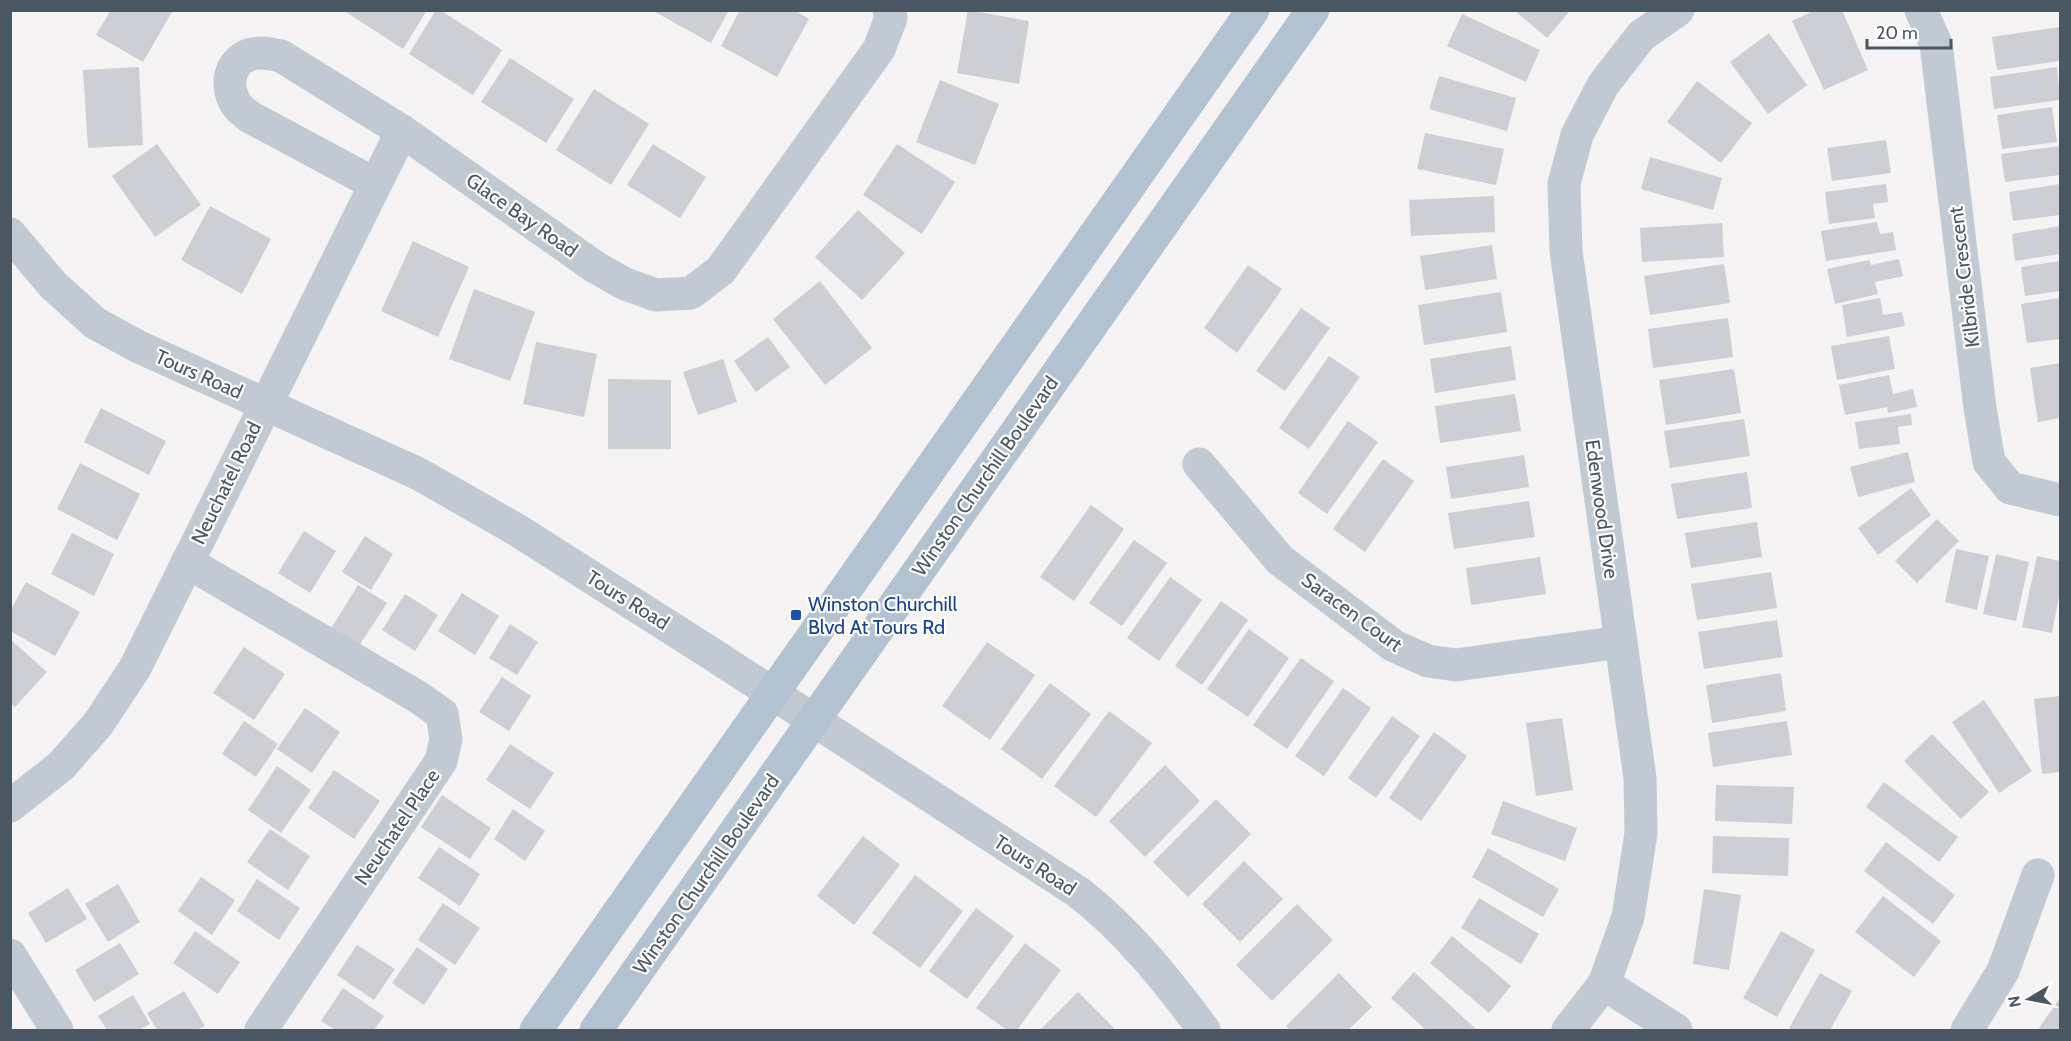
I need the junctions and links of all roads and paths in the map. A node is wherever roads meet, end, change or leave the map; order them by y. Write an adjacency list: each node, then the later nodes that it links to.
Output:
1 (889, 10): 6 (street, Glace Bay Road)
2 (1253, 10): 14 (main road)
3 (1313, 10): 15 (main road, Winston Churchill Boulevard)
4 (1678, 10): 13 (street, Edenwood Drive)
5 (1921, 10): 11 (street, Kilbride Crescent)
6 (402, 130): 7 (street, Neuchatel Road); 7 (street, Glace Bay Road)
7 (375, 184): 9 (street, Neuchatel Road)
8 (10, 234): 9 (street, Tours Road)
9 (265, 404): 12 (street, Neuchatel Road); 14 (street, Tours Road)
10 (1199, 464): 13 (street, Saracen Court)
11 (2061, 500)
12 (187, 562): 16 (street, Neuchatel Road); 21 (street, Neuchatel Place)
13 (1621, 642): 19 (street, Edenwood Drive)
14 (773, 693): 15 (street, Tours Road); 22 (main road)
15 (814, 720): 23 (main road, Winston Churchill Boulevard); 24 (street, Tours Road)
16 (10, 806)
17 (2038, 875): 27 (street)
18 (10, 955): 20 (street)
19 (1604, 984): 25 (street, Edenwood Drive); 26 (street)
20 (57, 1030)
21 (261, 1030)
22 (536, 1030)
23 (596, 1030)
24 (1204, 1030)
25 (1568, 1030)
26 (1676, 1030)
27 (1967, 1030)

